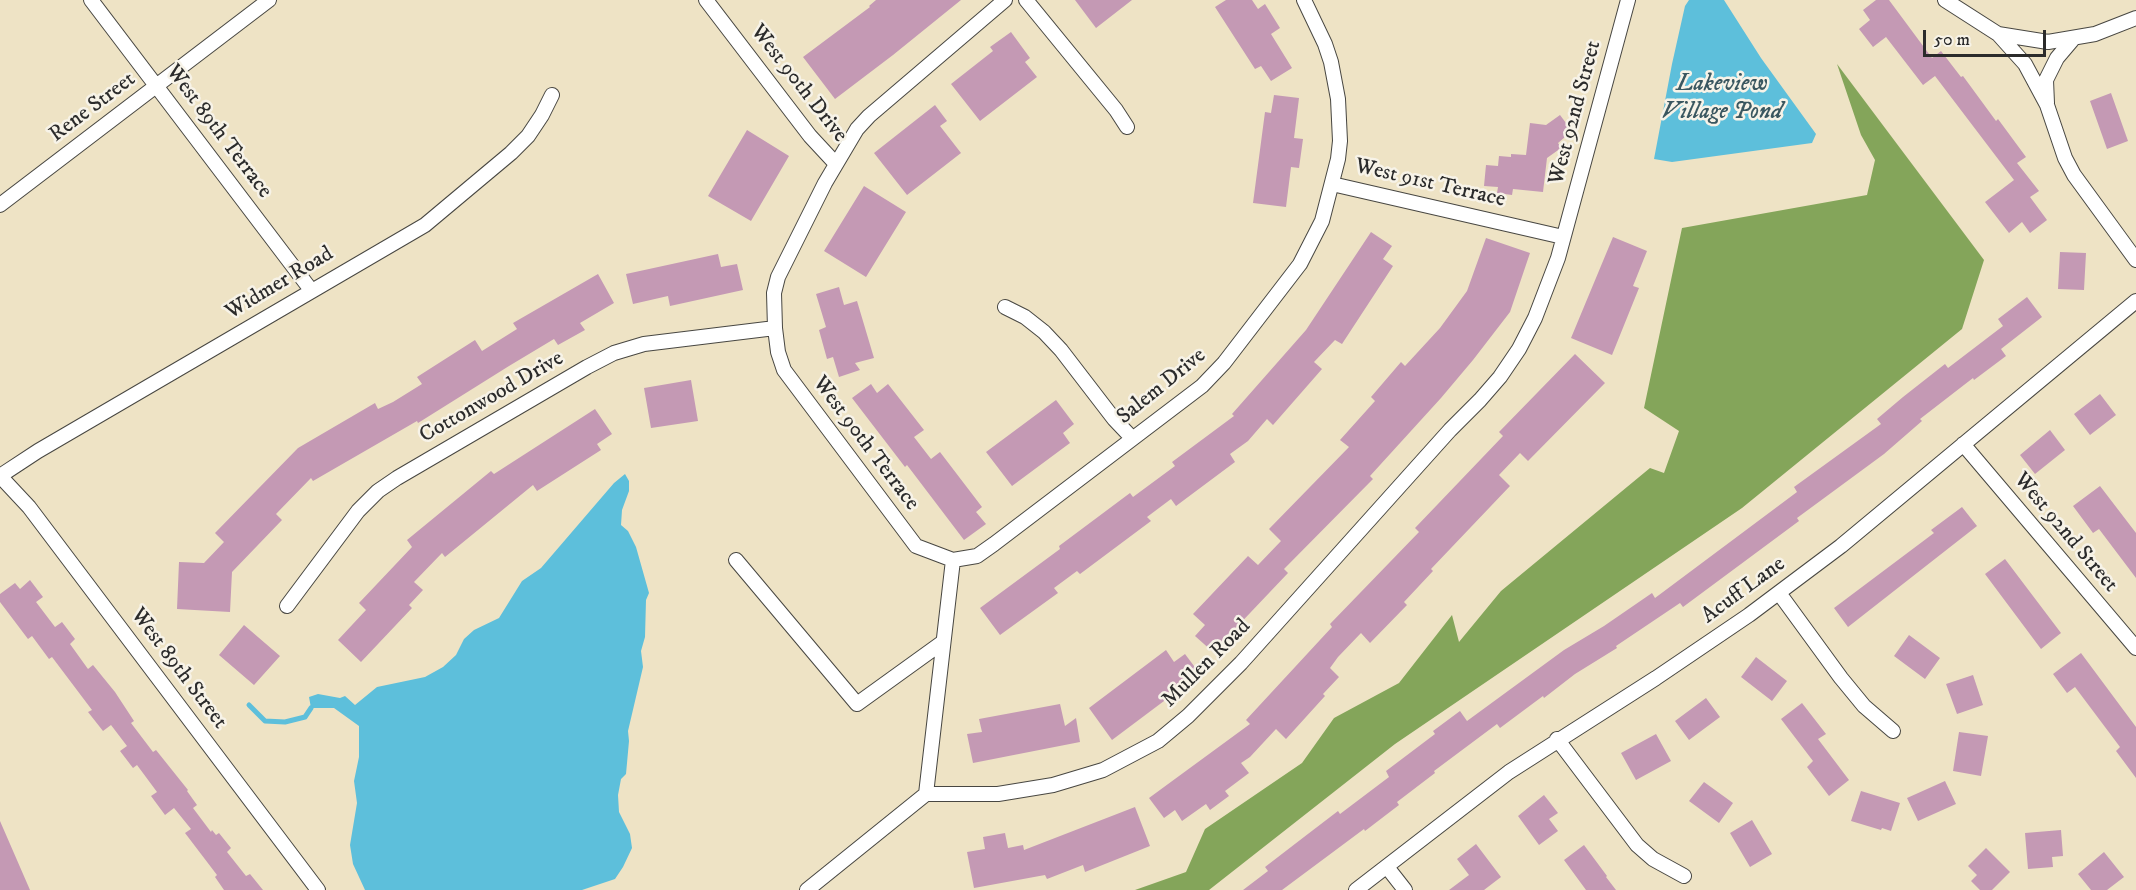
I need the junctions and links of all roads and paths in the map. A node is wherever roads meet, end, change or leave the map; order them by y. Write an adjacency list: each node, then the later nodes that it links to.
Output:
1 (92, 0): 12 (street, West 89th Terrace)
2 (269, 0): 12 (street, Rene Street)
3 (706, 0): 16 (street, West 90th Drive)
4 (1005, 0): 16 (street, West 90th Terrace)
5 (1026, 0): 15 (street)
6 (1304, 0): 17 (street, West 91st Terrace)
7 (1628, 0): 19 (street, West 92nd Street)
8 (1945, 0): 10 (street)
9 (2136, 18): 11 (street)
10 (1998, 34): 11 (street); 14 (street)
11 (2074, 38): 14 (street)
12 (156, 87): 18 (street, Rene Street); 21 (street, West 89th Terrace)
13 (552, 95): 21 (street, Widmer Road)
14 (2047, 105): 20 (street)
15 (1127, 127)
16 (836, 164): 24 (street, West 90th Terrace)
17 (1332, 184): 19 (street, West 91st Terrace); 25 (street, Salem Drive)
18 (0, 205)
19 (1563, 237): 36 (street, Mullen Road)
20 (2136, 260)
21 (311, 290): 27 (street, Widmer Road)
22 (2136, 301): 26 (street, Acuff Lane)
23 (1005, 307): 25 (street)
24 (775, 328): 29 (street, West 90th Terrace); 31 (street, Cottonwood Drive)
25 (1132, 438): 29 (street, Salem Drive)
26 (1963, 444): 30 (street, Acuff Lane); 33 (street, West 92nd Street)
27 (0, 476): 39 (street, West 89th Street)
28 (736, 560): 32 (street)
29 (953, 561): 32 (street)
30 (1779, 592): 34 (street); 35 (street, Acuff Lane)
31 (287, 606)
32 (944, 642): 36 (street)
33 (2136, 648)
34 (1893, 731)
35 (1557, 739): 37 (street, Acuff Lane); 38 (street)
36 (926, 794): 40 (street)
37 (1387, 867): 41 (street, Acuff Lane); 42 (street)
38 (1684, 876)
39 (318, 890)
40 (807, 890)
41 (1356, 890)
42 (1404, 890)

